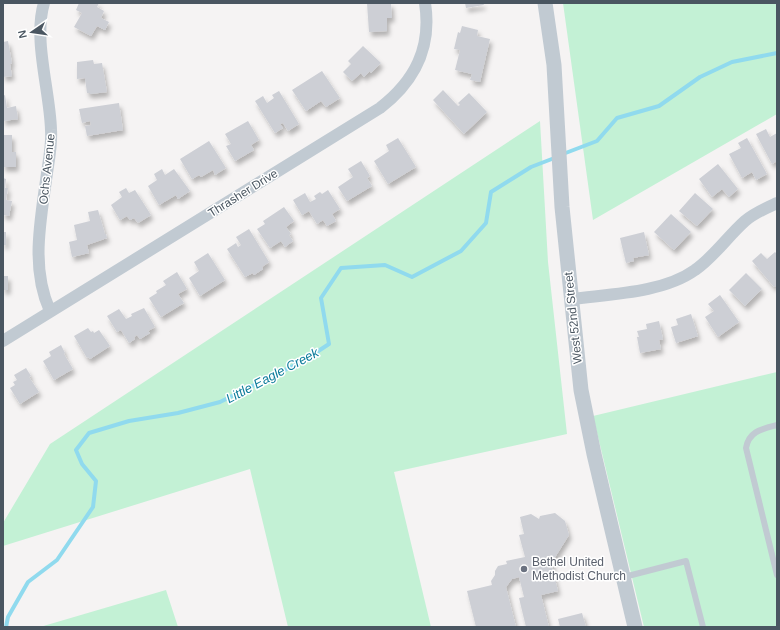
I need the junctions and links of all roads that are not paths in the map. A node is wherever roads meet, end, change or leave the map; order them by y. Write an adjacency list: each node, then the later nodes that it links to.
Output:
1 (44, 3): 6 (street, Ochs Avenue)
2 (425, 3): 6 (street, Thrasher Drive)
3 (545, 3): 5 (street, West 52nd Street)
4 (777, 203): 5 (street)
5 (572, 299): 10 (street, West 52nd Street)
6 (50, 311): 7 (street, Thrasher Drive)
7 (3, 341)
8 (777, 425): 9 (lane)
9 (777, 576)
10 (623, 577): 11 (street, West 52nd Street); 12 (lane)
11 (635, 627)
12 (703, 627)

